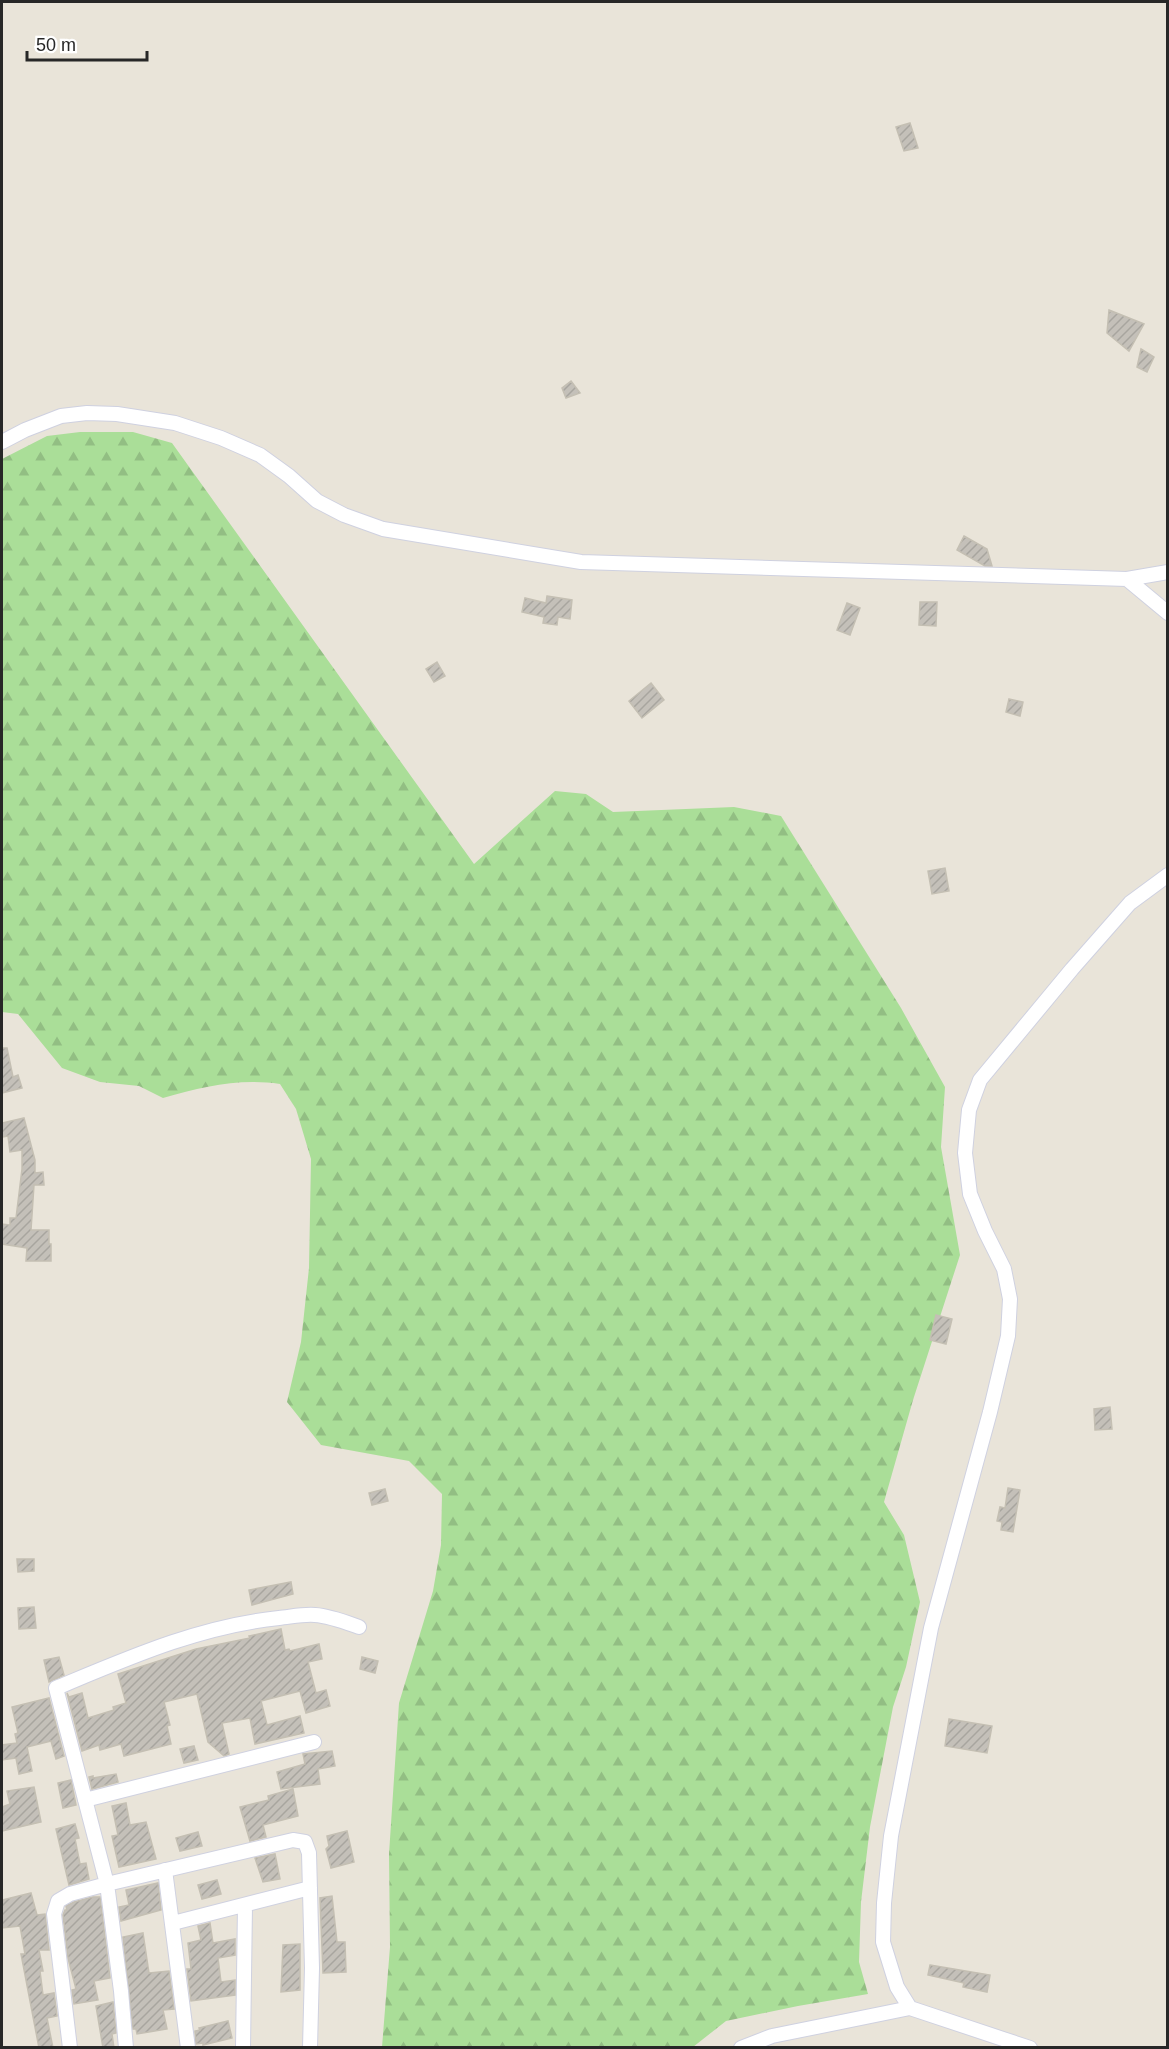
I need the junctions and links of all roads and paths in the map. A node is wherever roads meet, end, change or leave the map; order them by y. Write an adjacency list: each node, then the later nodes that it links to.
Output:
1 (2, 442): 3 (street)
2 (1167, 572): 3 (street)
3 (1127, 579): 4 (street)
4 (1167, 613)
5 (1167, 875): 14 (street)
6 (359, 1627): 8 (street)
7 (314, 1742): 8 (street)
8 (85, 1800): 10 (street)
9 (165, 1870): 10 (street); 11 (street); 13 (street)
10 (107, 1884): 15 (street); 16 (street)
11 (310, 1888): 12 (street); 19 (street)
12 (245, 1906): 13 (street); 18 (street)
13 (173, 1923): 17 (street)
14 (910, 2008): 20 (street); 21 (street)
15 (70, 2048)
16 (126, 2048)
17 (188, 2048)
18 (243, 2048)
19 (310, 2048)
20 (741, 2048)
21 (1030, 2048)

